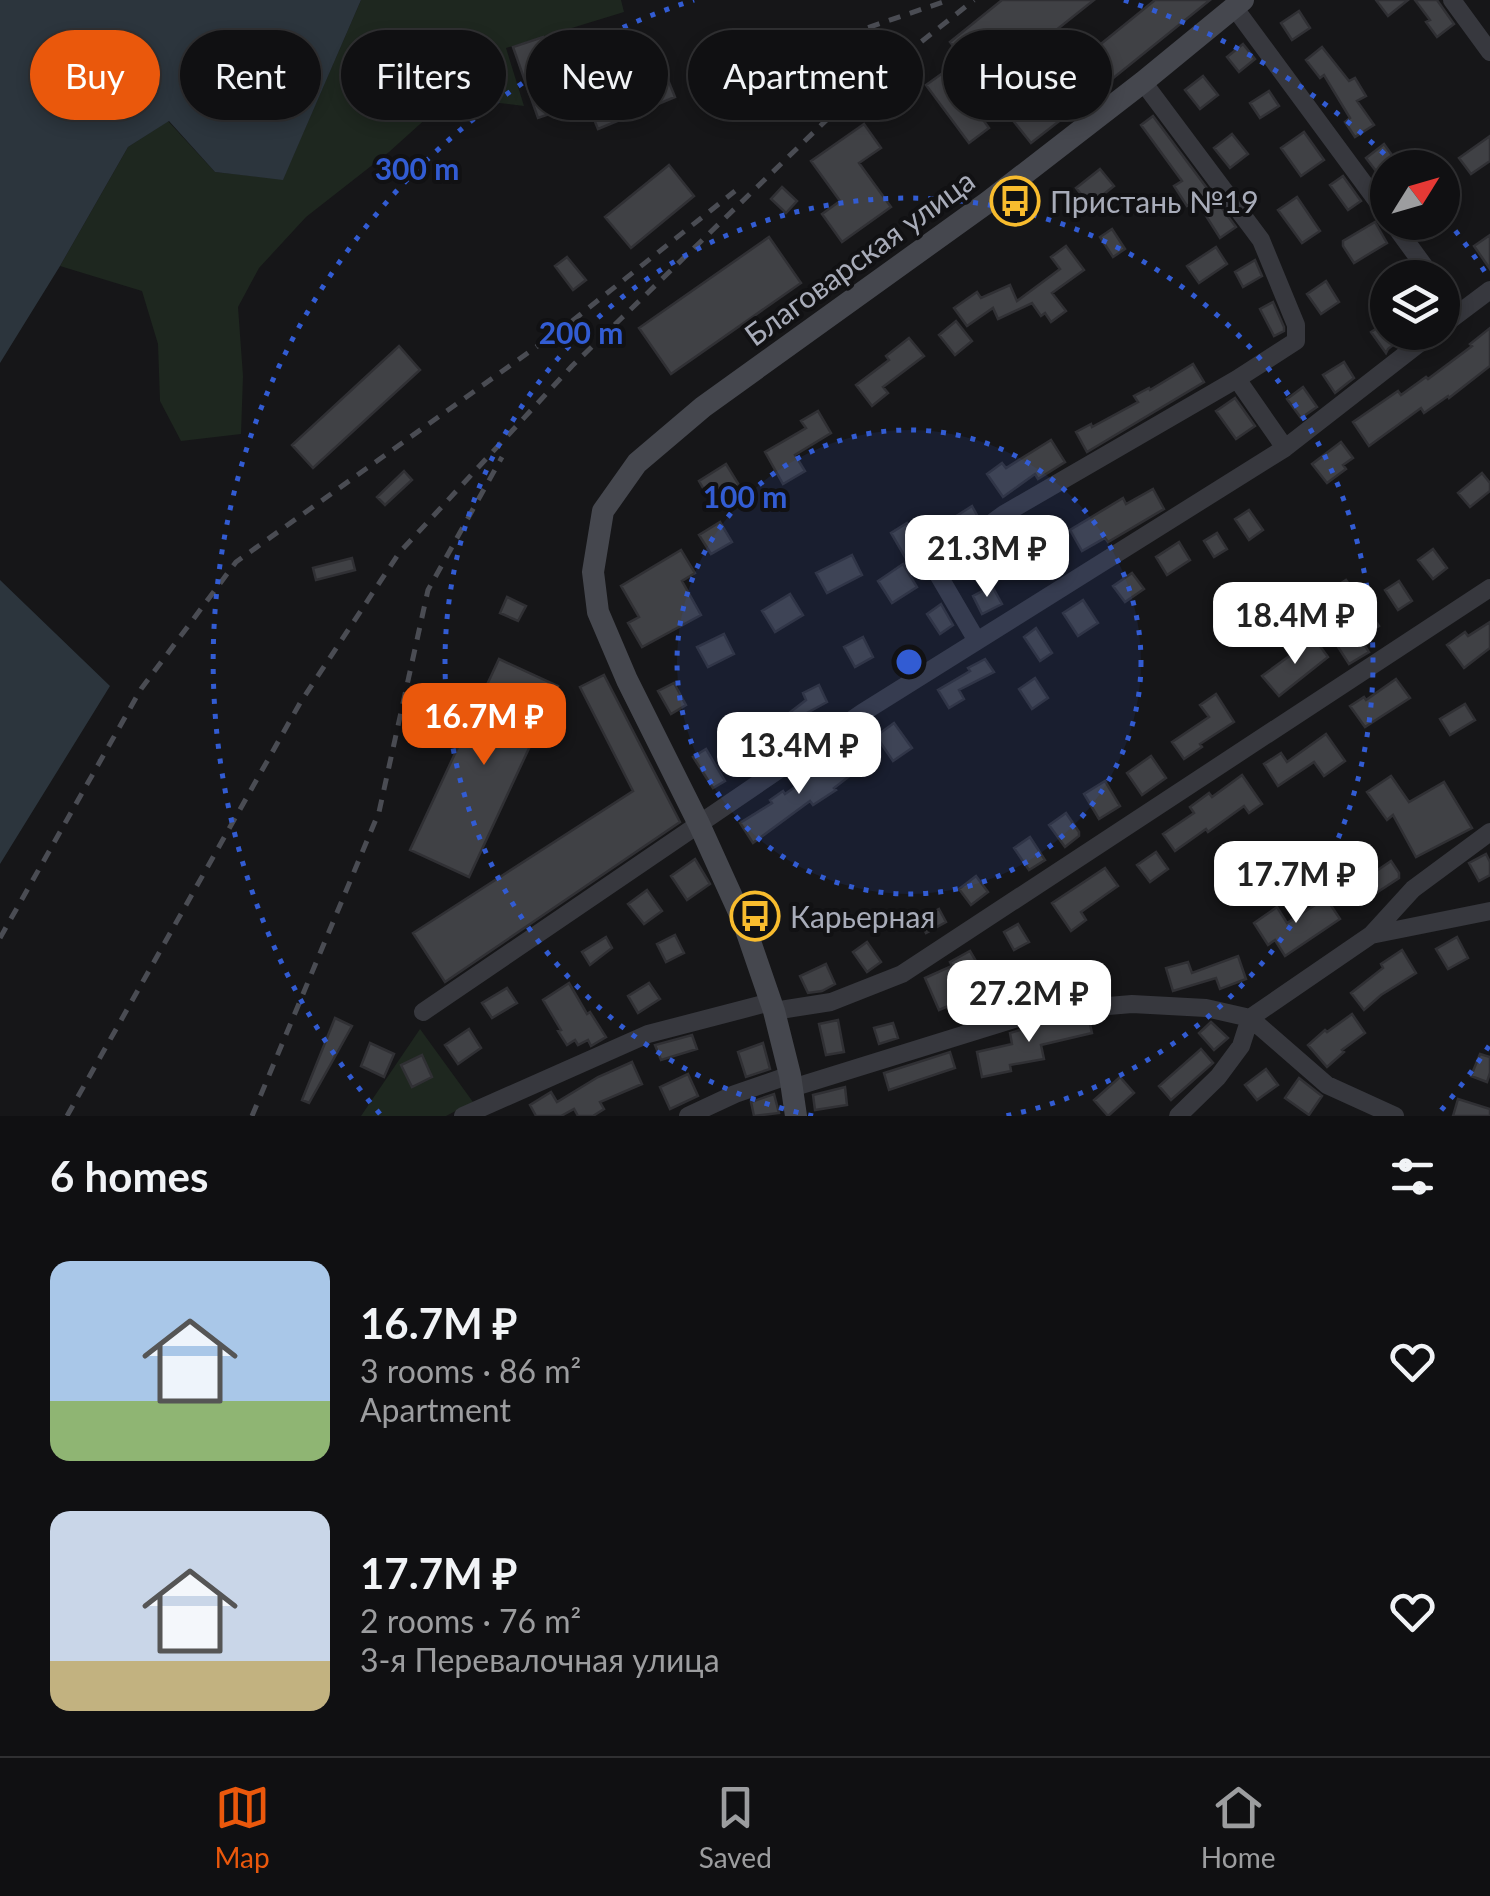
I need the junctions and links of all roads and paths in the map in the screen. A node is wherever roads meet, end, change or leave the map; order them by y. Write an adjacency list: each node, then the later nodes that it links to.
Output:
1 (1452, 0): 3 (street)
2 (1238, 3): 4 (street, Благоварская улица); 5 (street)
3 (1490, 52)
4 (1143, 82): 9 (street); 13 (street, Благоварская улица)
5 (1370, 190)
6 (1490, 290): 7 (street)
7 (1460, 312)
8 (1411, 350): 10 (street)
9 (1237, 379): 10 (street); 12 (street)
10 (1284, 448): 12 (street)
11 (1490, 588): 17 (street)
12 (978, 641): 13 (street)
13 (700, 824): 17 (street, Благоварская улица); 18 (street)
14 (1490, 832): 16 (street)
15 (1490, 911): 16 (street)
16 (1371, 934): 19 (street)
17 (772, 1007): 20 (street, Благоварская улица); 21 (street)
18 (423, 1012)
19 (1250, 1018): 20 (street); 24 (street); 25 (street)
20 (791, 1081): 22 (street); 23 (street, Благоварская улица)
21 (463, 1116)
22 (688, 1116)
23 (796, 1116)
24 (1178, 1116)
25 (1395, 1116)

